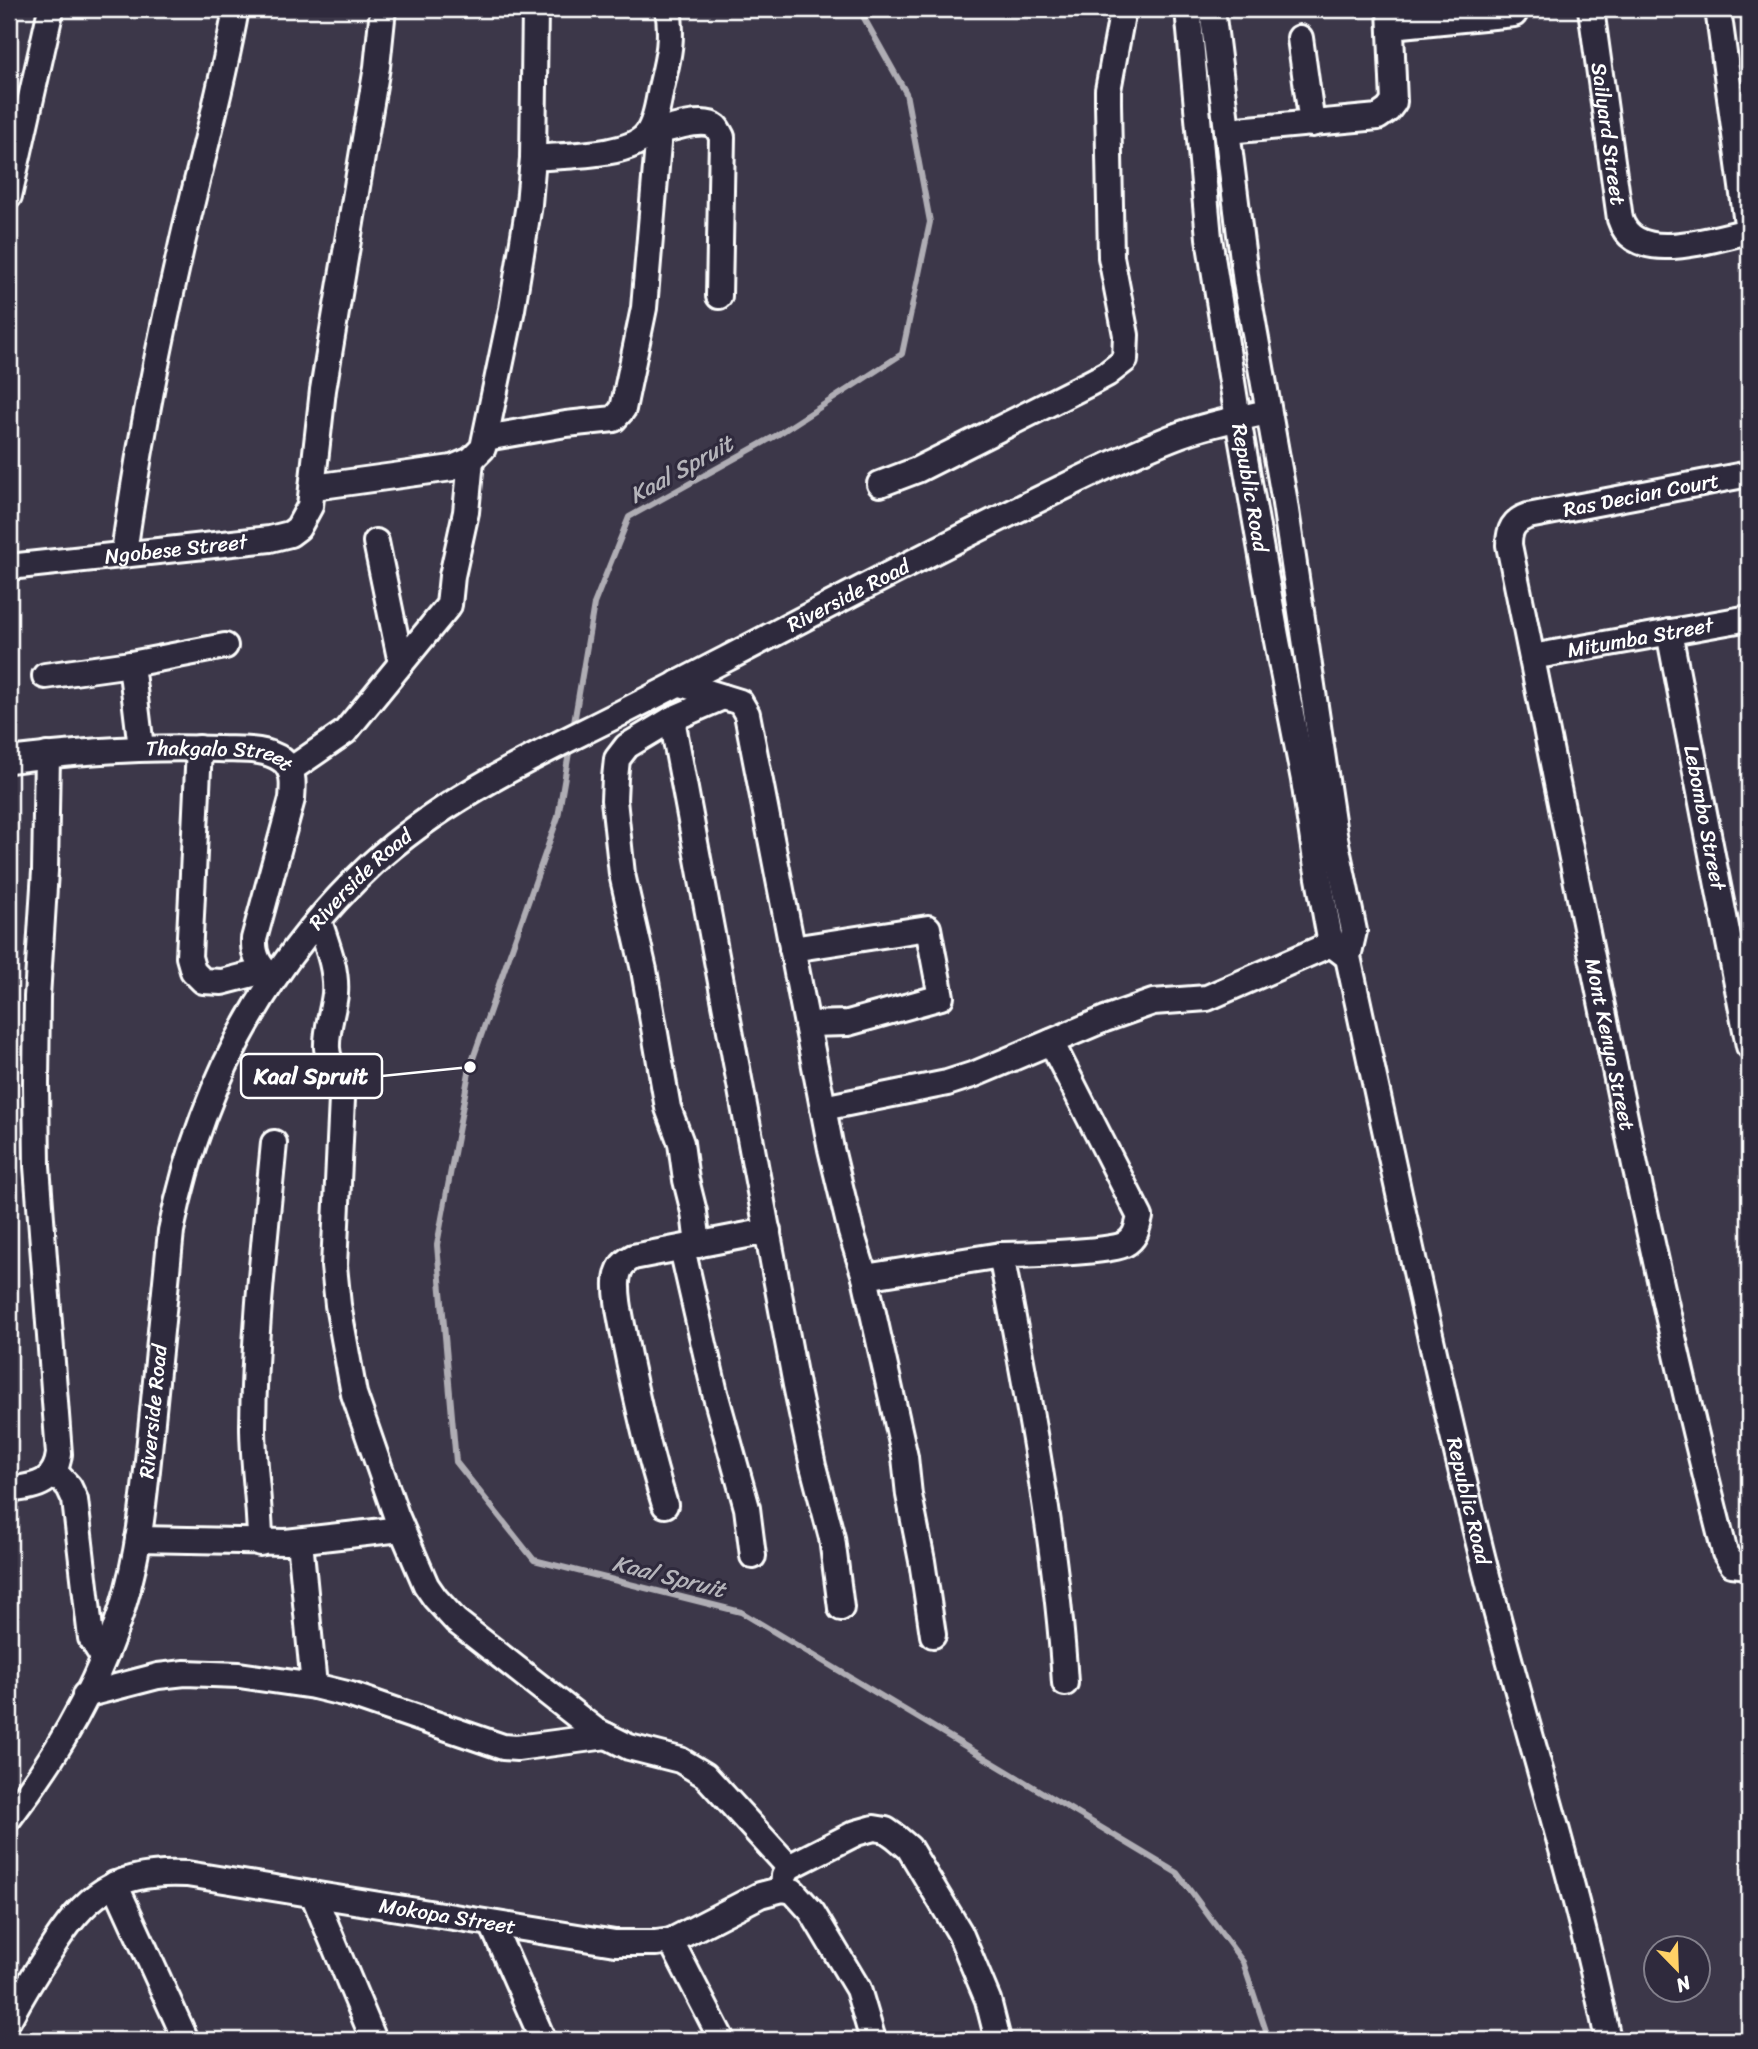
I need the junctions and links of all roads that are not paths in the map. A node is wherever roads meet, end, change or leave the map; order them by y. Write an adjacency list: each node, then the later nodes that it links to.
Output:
1 (51, 9): 19 (street)
2 (236, 9): 31 (street)
3 (383, 9): 28 (street, Ngobese Street)
4 (535, 9): 18 (street)
5 (668, 9): 17 (street)
6 (1123, 9): 27 (street)
7 (1188, 9): 23 (street, Republic Road)
8 (1212, 9): 16 (street, Republic Road)
9 (1591, 9): 20 (street, Sailyard Street)
10 (1718, 9): 14 (street)
11 (1514, 14): 12 (street)
12 (1390, 17): 15 (street)
13 (1300, 37): 15 (street)
14 (1740, 109): 20 (street)
15 (1311, 124): 16 (street)
16 (1227, 131): 22 (street, Republic Road)
17 (653, 133): 18 (street); 21 (street); 24 (street)
18 (533, 158): 24 (street)
19 (9, 196)
20 (1749, 231)
21 (719, 296)
22 (1268, 412): 23 (street, Riverside Road); 50 (street, Republic Road)
23 (1238, 419): 40 (street, Riverside Road); 50 (street, Republic Road)
24 (486, 438): 25 (street)
25 (471, 460): 28 (street); 37 (street)
26 (1749, 474): 29 (street, Ras Decian Court)
27 (880, 484)
28 (314, 488): 31 (street, Ngobese Street)
29 (1533, 515): 36 (street, Mont Kenya Street)
30 (376, 542): 37 (street)
31 (124, 553): 32 (street, Ngobese Street)
32 (9, 567)
33 (1749, 618): 34 (street, Mitumba Street)
34 (1669, 632): 36 (street, Mitumba Street); 54 (street, Lebombo Street)
35 (225, 646): 38 (street)
36 (1532, 657): 69 (street, Mont Kenya Street)
37 (401, 663): 47 (street)
38 (131, 664): 39 (street); 43 (street)
39 (46, 677)
40 (678, 683): 41 (street); 48 (street, Riverside Road)
41 (723, 697): 42 (street); 49 (street)
42 (672, 719): 57 (street); 58 (street)
43 (141, 748): 44 (street, Thakgalo Street); 45 (street, Thakgalo Street)
44 (199, 748): 47 (street, Thakgalo Street); 51 (street)
45 (47, 755): 46 (street, Thakgalo Street); 61 (street)
46 (9, 760)
47 (290, 770): 51 (street, Thakgalo Street)
48 (319, 921): 51 (street, Riverside Road); 64 (street)
49 (792, 949): 52 (street); 52 (street)
50 (1339, 950): 53 (street); 90 (street, Republic Road)
51 (268, 975): 65 (street, Riverside Road)
52 (807, 1024): 55 (street)
53 (1051, 1042): 55 (street); 59 (street)
54 (1749, 1046)
55 (823, 1108): 60 (street)
56 (274, 1143): 67 (street)
57 (768, 1231): 58 (street); 70 (street)
58 (690, 1246): 63 (street); 68 (street)
59 (1001, 1255): 60 (street); 73 (street)
60 (865, 1277): 71 (street)
61 (54, 1471): 62 (street); 72 (street)
62 (9, 1490)
63 (665, 1505)
64 (401, 1529): 66 (street); 76 (street)
65 (138, 1539): 67 (street); 72 (street, Riverside Road)
66 (300, 1541): 67 (street); 74 (street)
67 (260, 1543)
68 (753, 1556)
69 (1749, 1566)
70 (841, 1608)
71 (933, 1635)
72 (103, 1657): 75 (street, Riverside Road)
73 (1065, 1683)
74 (314, 1686): 75 (street); 76 (street)
75 (85, 1696): 77 (street, Riverside Road)
76 (607, 1736): 78 (street)
77 (9, 1818)
78 (786, 1878): 82 (street); 88 (street); 89 (street)
79 (115, 1884): 80 (street, Mokopa Street); 83 (street, Mokopa Street); 84 (street)
80 (313, 1894): 81 (street, Mokopa Street); 85 (street)
81 (492, 1924): 82 (street, Mokopa Street); 86 (street)
82 (671, 1941): 87 (street)
83 (9, 2019)
84 (186, 2040)
85 (374, 2040)
86 (543, 2040)
87 (722, 2040)
88 (873, 2040)
89 (998, 2040)
90 (1608, 2040)

